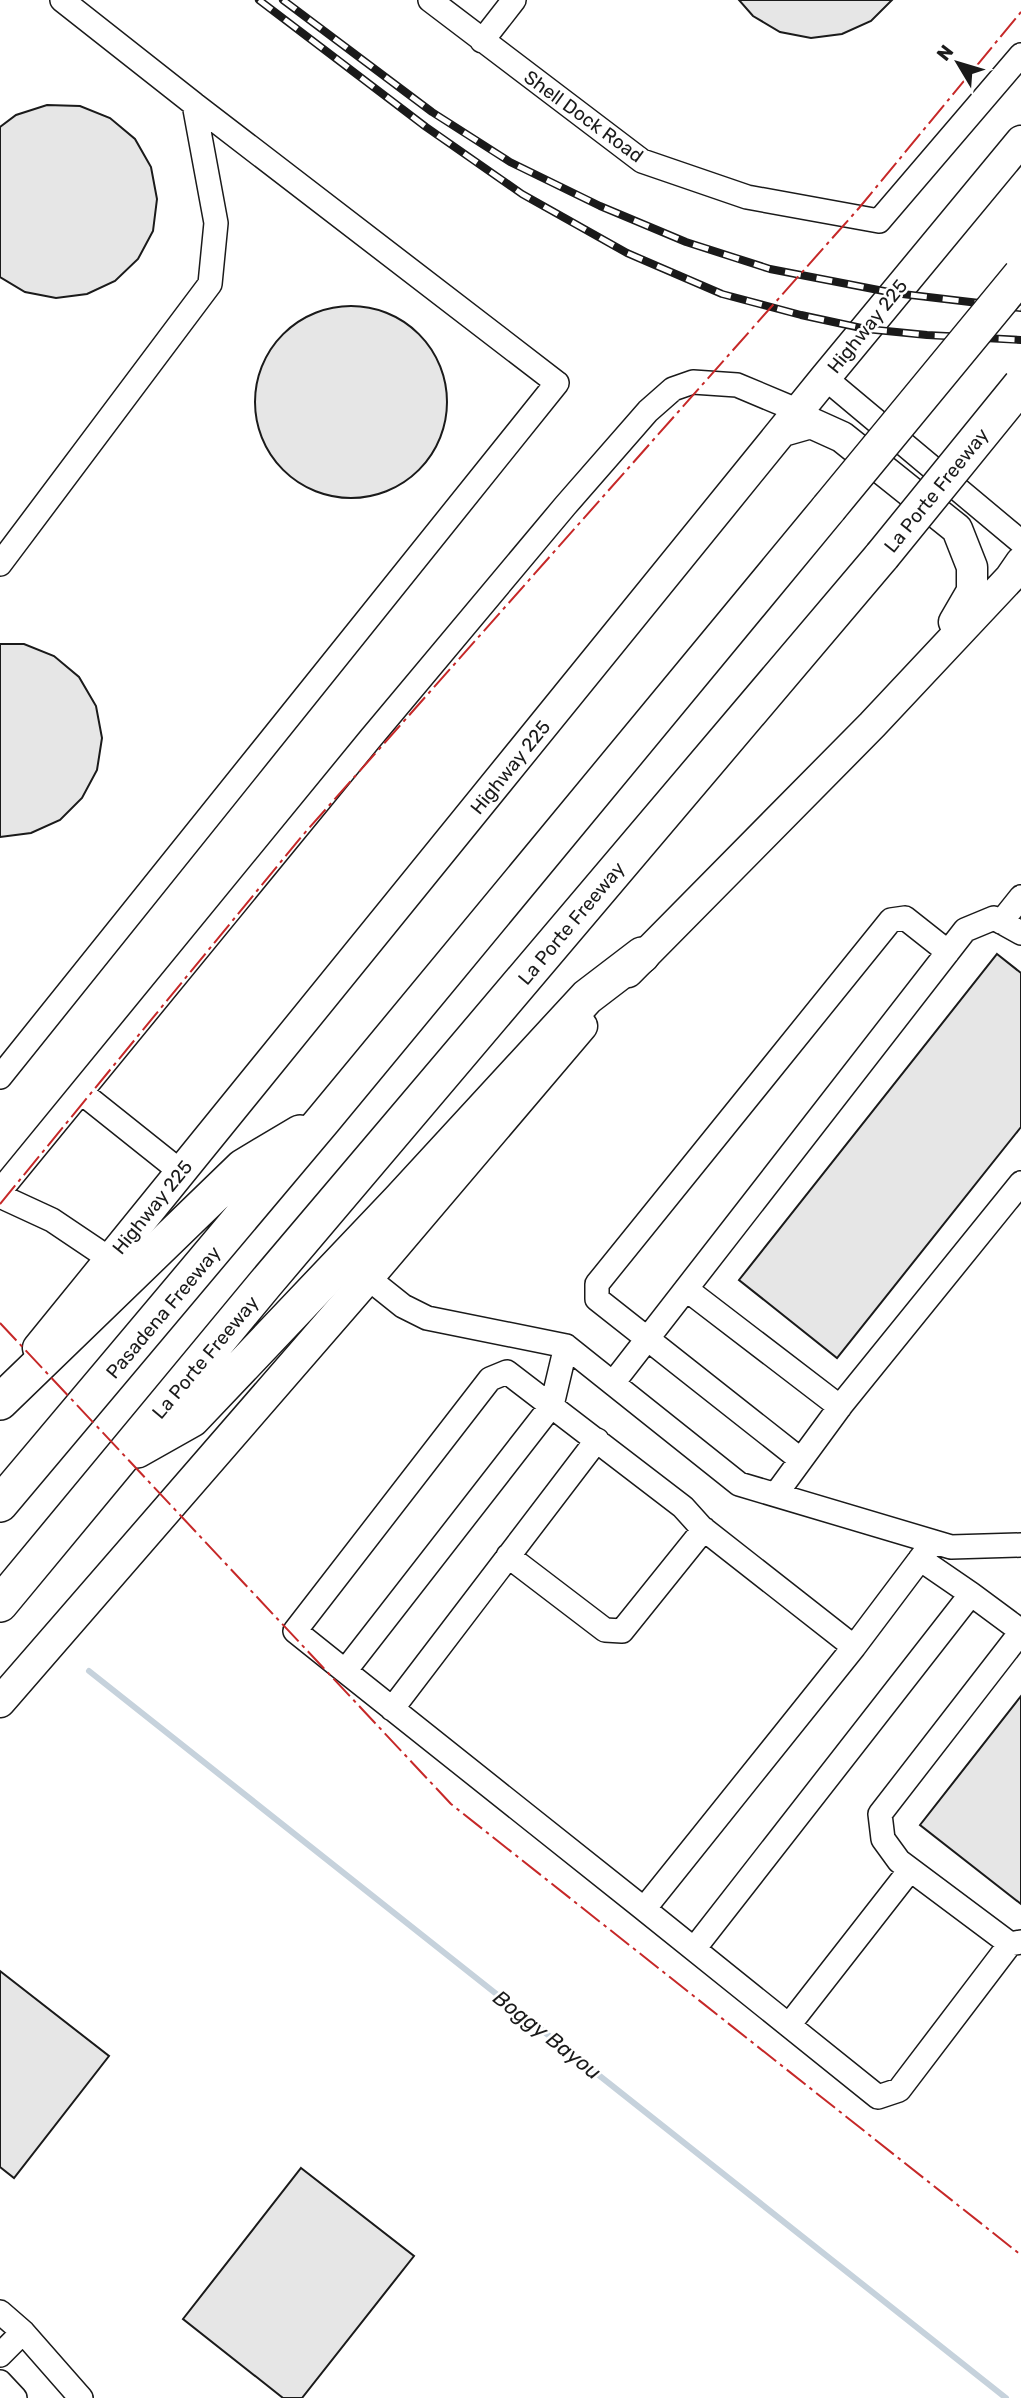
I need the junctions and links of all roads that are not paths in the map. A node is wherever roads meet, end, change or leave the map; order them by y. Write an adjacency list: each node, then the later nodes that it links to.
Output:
1 (62, 0): 6 (street)
2 (430, 0): 4 (street, Shell Dock Road)
3 (514, 0): 4 (street)
4 (482, 41): 5 (street, Shell Dock Road)
5 (1021, 55)
6 (194, 104): 14 (street); 20 (street)
7 (1021, 141): 9 (main road, Highway 225)
8 (1021, 275): 22 (highway, bridge)
9 (825, 378): 11 (main road, Highway 225); 12 (street)
10 (1021, 385): 37 (highway, La Porte Freeway, bridge)
11 (791, 421): 15 (main road); 21 (street); 23 (main road, Highway 225)
12 (1021, 542)
13 (1021, 562): 15 (main road)
14 (0, 564)
15 (932, 662): 19 (main road)
16 (1021, 897): 17 (street)
17 (1011, 927): 18 (street)
18 (948, 952): 28 (street); 29 (street)
19 (642, 955): 27 (main road); 37 (highway)
20 (0, 1077)
21 (82, 1093): 23 (street); 25 (street)
22 (324, 1119): 33 (highway); 40 (highway, Pasadena Freeway)
23 (181, 1172): 26 (main road, Highway 225)
24 (1021, 1182): 35 (street)
25 (0, 1194): 26 (street)
26 (110, 1259): 32 (main road, Highway 225)
27 (368, 1278): 30 (street); 50 (main road)
28 (686, 1289): 29 (street); 35 (street)
29 (647, 1339): 31 (street); 38 (street)
30 (566, 1346): 31 (street); 34 (street)
31 (613, 1383): 39 (street)
32 (0, 1394)
33 (0, 1402)
34 (552, 1405): 36 (street); 49 (street); 49 (street)
35 (840, 1407): 38 (street)
36 (597, 1440): 41 (street); 44 (street)
37 (119, 1460): 46 (highway)
38 (801, 1460): 39 (street)
39 (776, 1494): 43 (street)
40 (0, 1504)
41 (704, 1529): 44 (street); 48 (street)
42 (1021, 1545): 43 (street)
43 (927, 1550): 45 (street); 48 (street)
44 (508, 1556): 51 (street)
45 (971, 1594): 47 (street); 55 (street)
46 (0, 1604)
47 (1021, 1632): 52 (street)
48 (854, 1647): 53 (street)
49 (345, 1671): 51 (street)
50 (0, 1702)
51 (393, 1709): 53 (street)
52 (910, 1870): 54 (street); 56 (street)
53 (644, 1909): 55 (street)
54 (1016, 1943): 56 (street)
55 (694, 1949): 56 (street)
56 (789, 2025)
57 (0, 2312): 58 (street)
58 (23, 2332): 59 (street); 62 (street)
59 (0, 2355)
60 (0, 2382): 61 (street)
61 (15, 2398)
62 (81, 2398)

